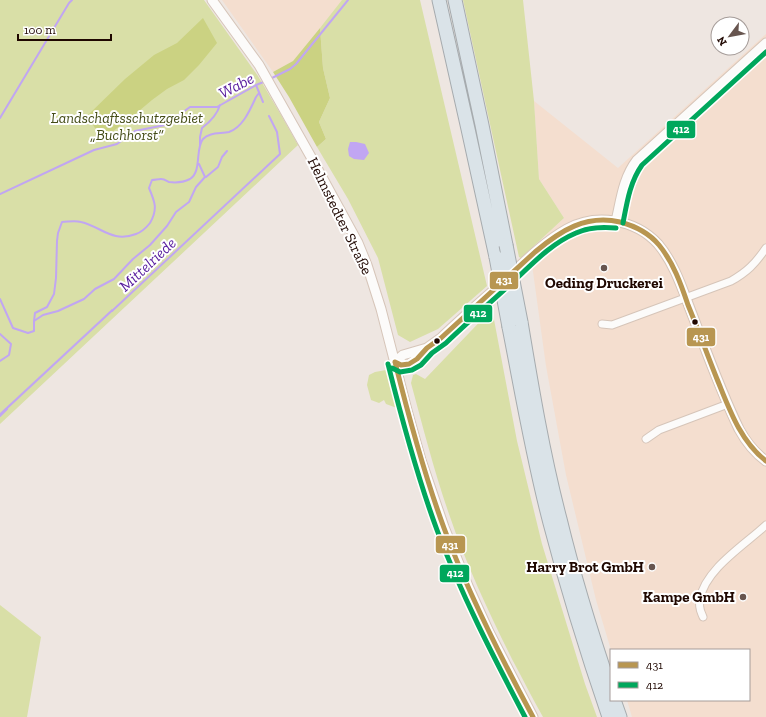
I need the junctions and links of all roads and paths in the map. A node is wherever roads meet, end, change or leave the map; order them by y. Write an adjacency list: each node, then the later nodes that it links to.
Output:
1 (212, 0): 10 (street, Helmstedter Straße)
2 (439, 0): 9 (highway, bridge)
3 (455, 0): 9 (highway, bridge)
4 (766, 43): 5 (street)
5 (616, 221): 7 (street); 10 (street)
6 (766, 248): 7 (street)
7 (686, 298): 8 (street); 11 (street)
8 (602, 324)
9 (515, 325): 16 (highway); 19 (highway)
10 (395, 362): 18 (street, Helmstedter Straße)
11 (728, 404): 12 (street); 13 (street)
12 (646, 439)
13 (766, 461)
14 (766, 525): 15 (street)
15 (703, 617)
16 (610, 688)
17 (614, 701): 20 (highway)
18 (533, 717)
19 (609, 717)
20 (620, 717)

